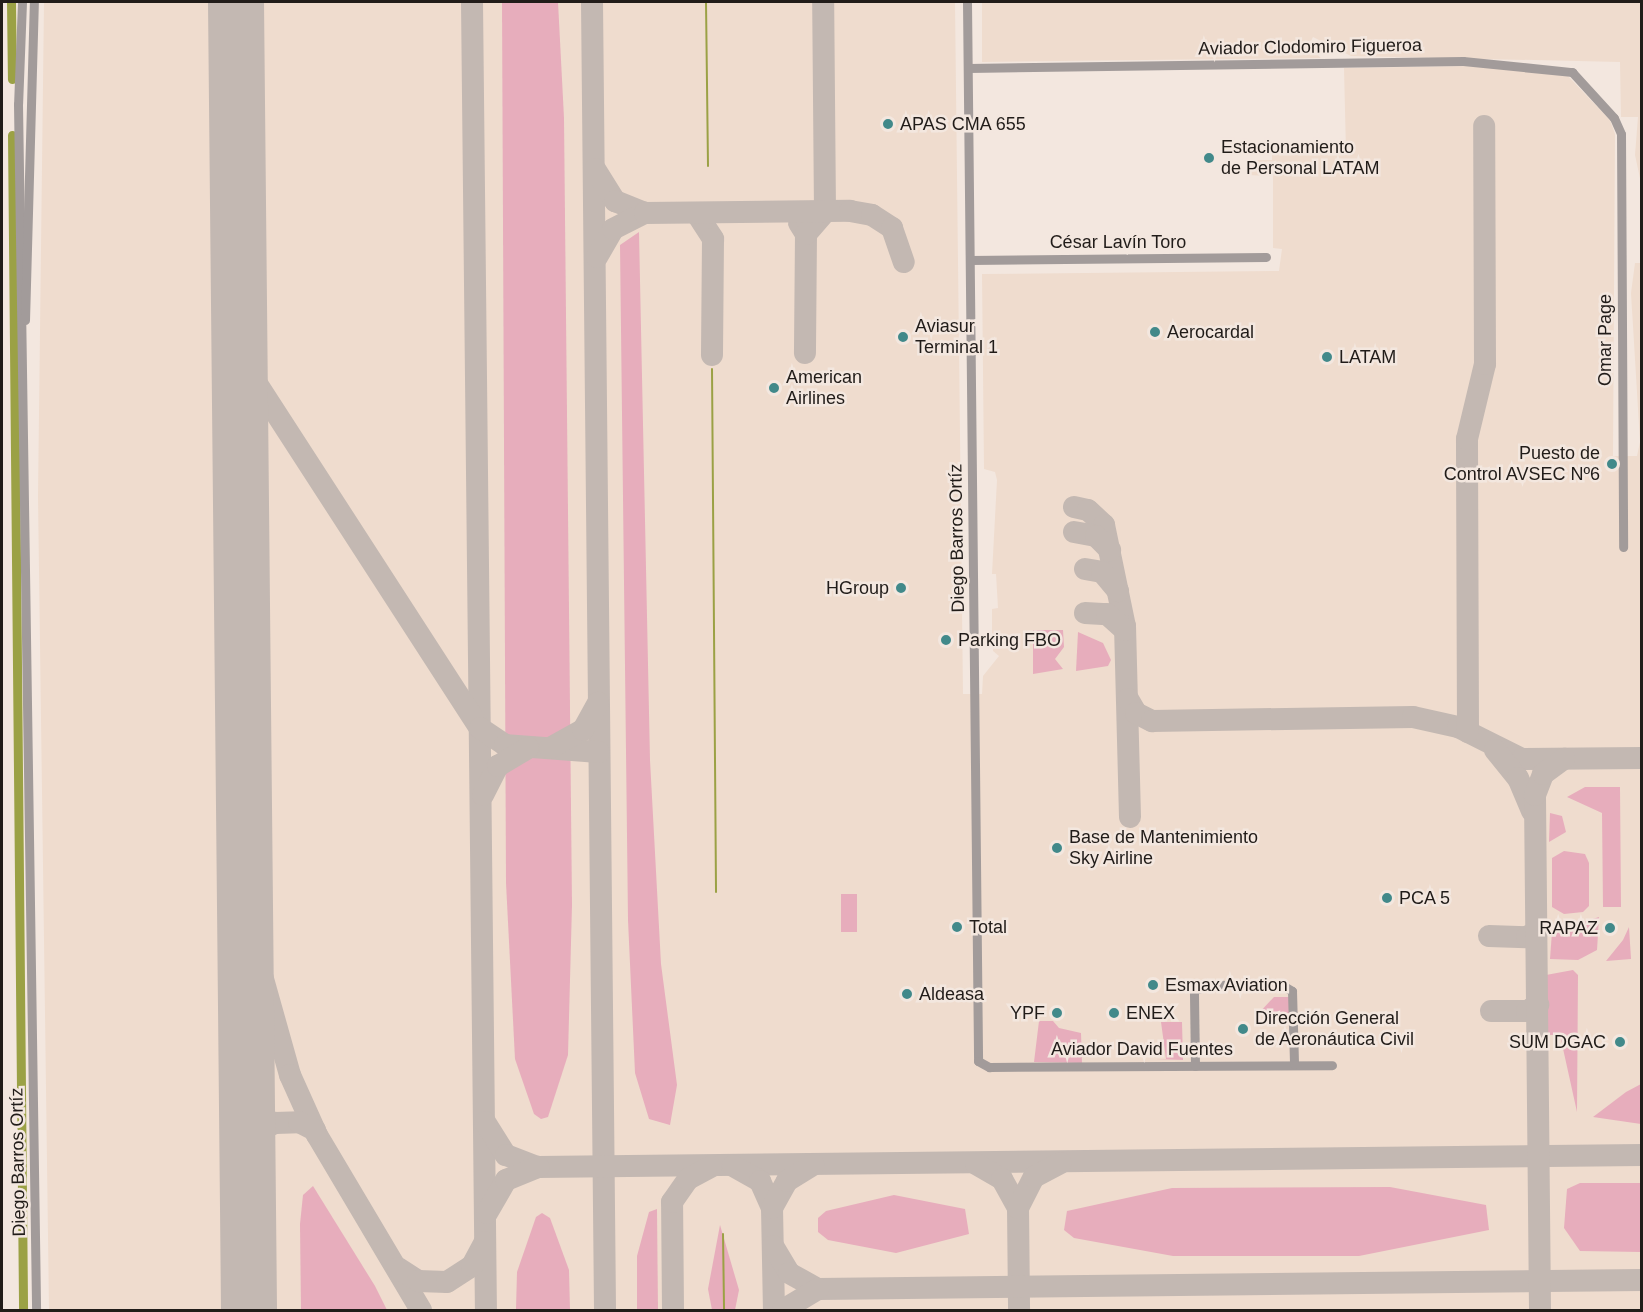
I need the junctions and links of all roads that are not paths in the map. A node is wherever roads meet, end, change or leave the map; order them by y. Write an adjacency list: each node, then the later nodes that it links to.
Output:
1 (22, 2): 8 (street, Diego Barros Ortíz)
2 (34, 2): 8 (street, Diego Barros Ortíz)
3 (967, 2): 4 (street, Diego Barros Ortíz)
4 (968, 68): 5 (street, Aviador Clodomiro Figueroa); 7 (street, Diego Barros Ortíz)
5 (1621, 134): 9 (street, Omar Page)
6 (1266, 257): 7 (street, César Lavín Toro)
7 (970, 260): 13 (street, Diego Barros Ortíz)
8 (24, 328): 14 (street, Diego Barros Ortíz)
9 (1623, 547)
10 (1294, 1064): 11 (street, Aviador David Fuentes); 12 (street, Aviador David Fuentes); 12 (street)
11 (1332, 1065)
12 (1195, 1066): 13 (street, Aviador David Fuentes)
13 (989, 1067)
14 (36, 1311)

